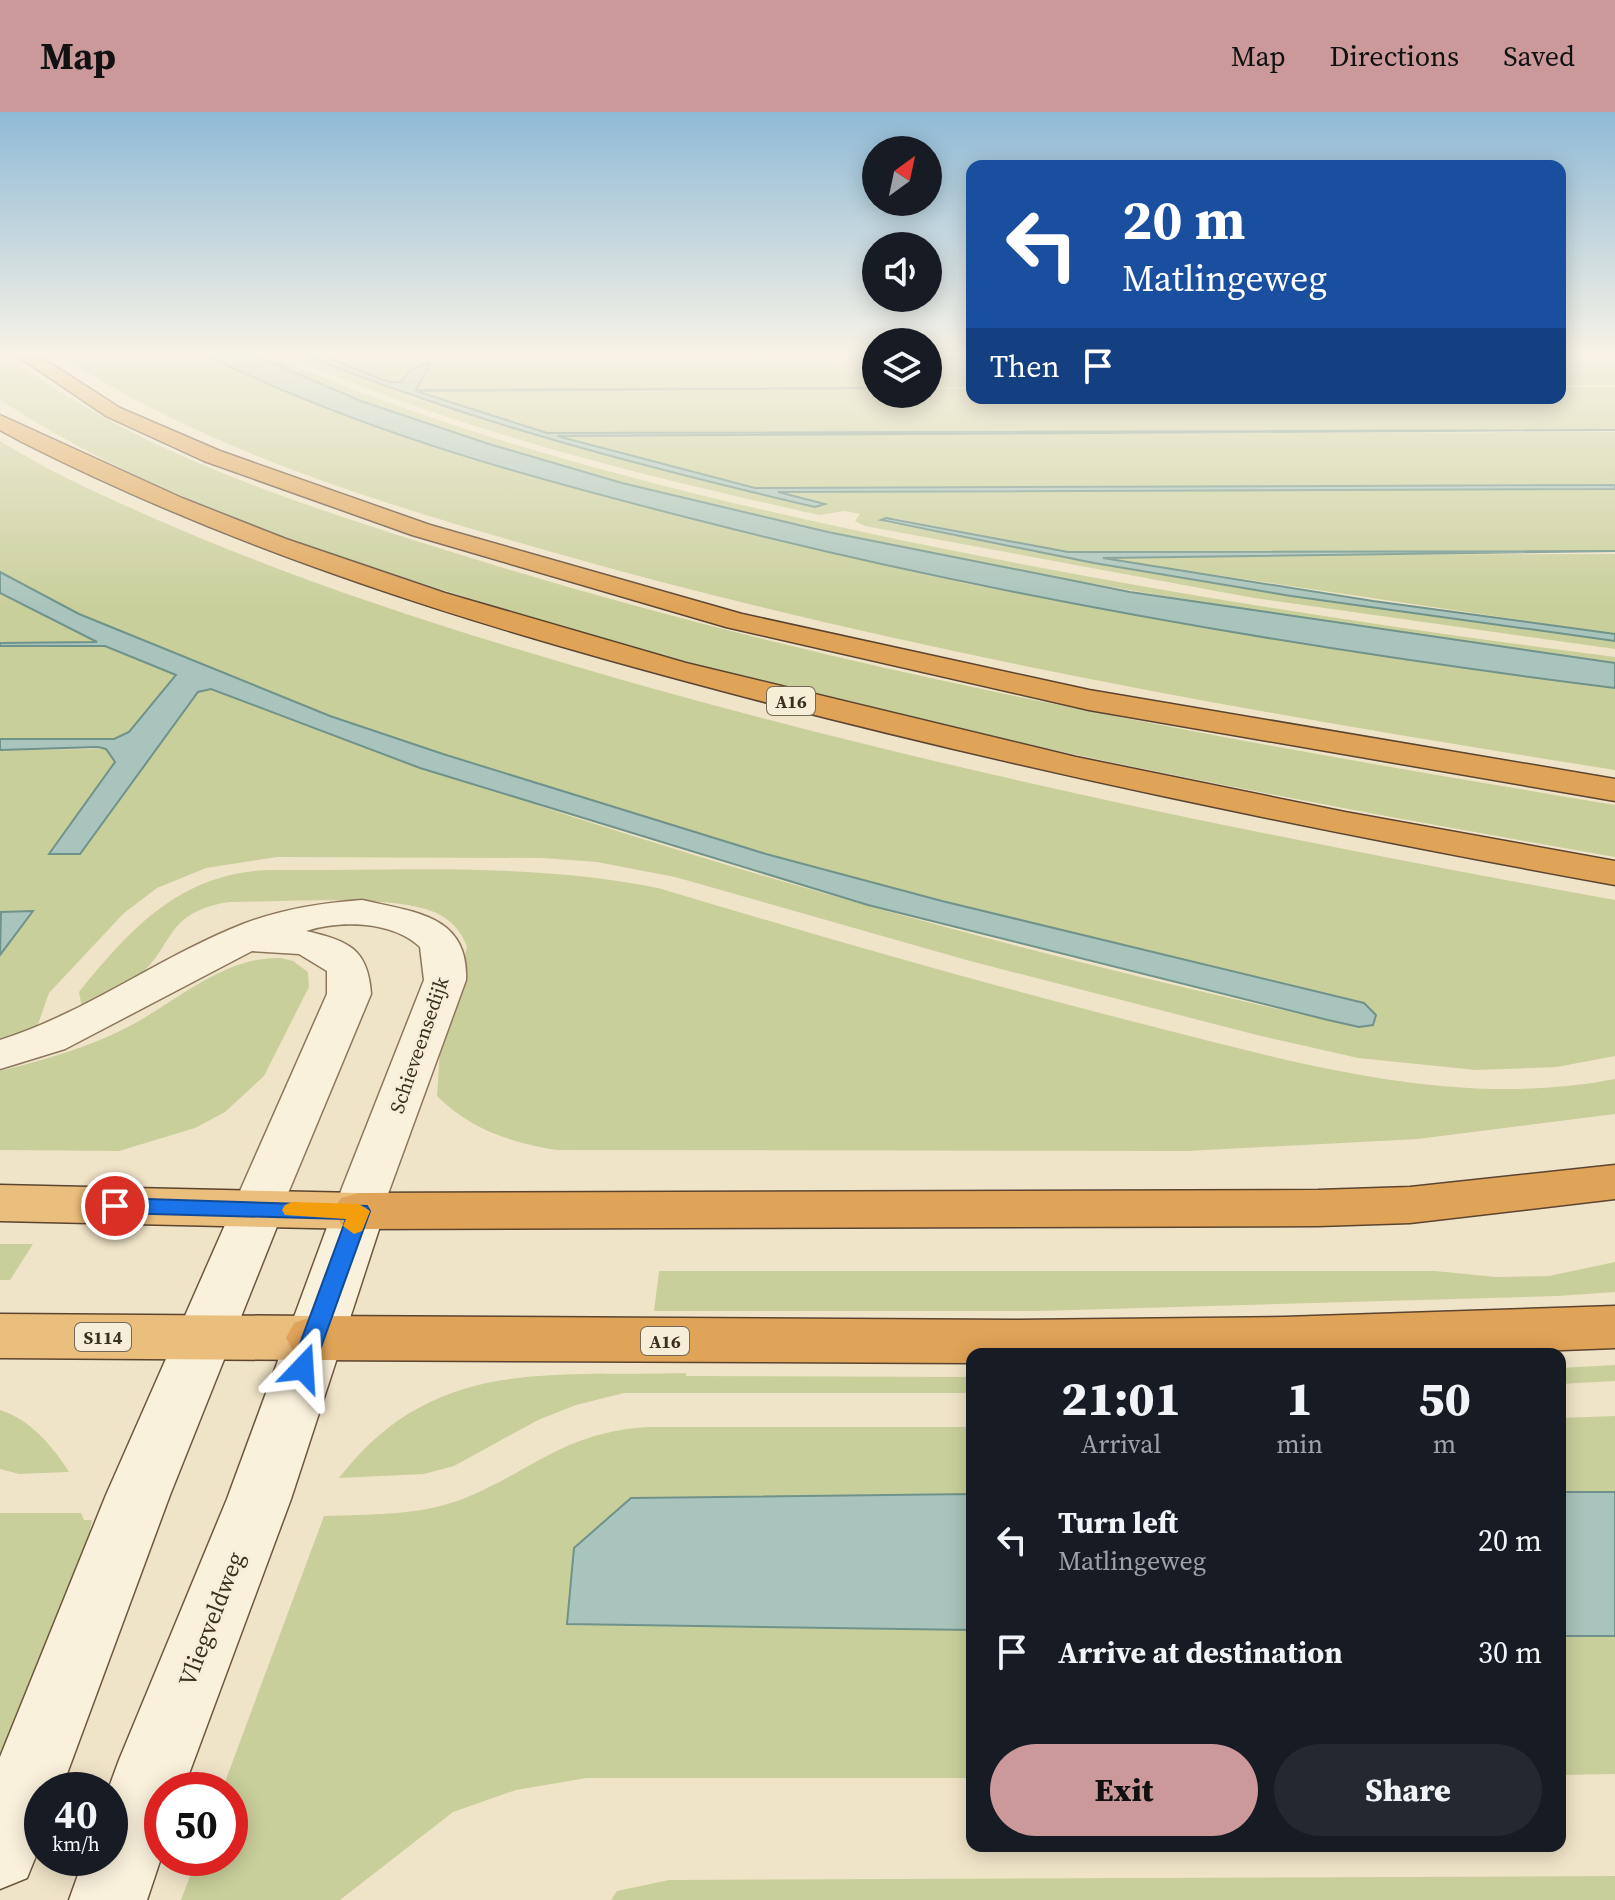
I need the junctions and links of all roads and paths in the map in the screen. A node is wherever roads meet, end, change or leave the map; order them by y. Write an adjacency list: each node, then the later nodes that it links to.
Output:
1 (40, 440): 4 (highway, A16)
2 (177, 440): 3 (highway)
3 (1615, 790)
4 (1615, 873)
5 (242, 941): 6 (street, Schieveensedijk); 9 (street); 10 (street, Schieveensedijk)
6 (0, 1055)
7 (1615, 1182): 10 (highway)
8 (0, 1203): 9 (highway)
9 (258, 1209): 10 (highway); 13 (street)
10 (359, 1211): 14 (street, Vliegveldweg)
11 (1615, 1327): 14 (highway, A16)
12 (0, 1336): 13 (highway, S114)
13 (205, 1338): 14 (highway, S114); 15 (street)
14 (314, 1338): 16 (street, Vliegveldweg)
15 (0, 1851)
16 (108, 1900)

